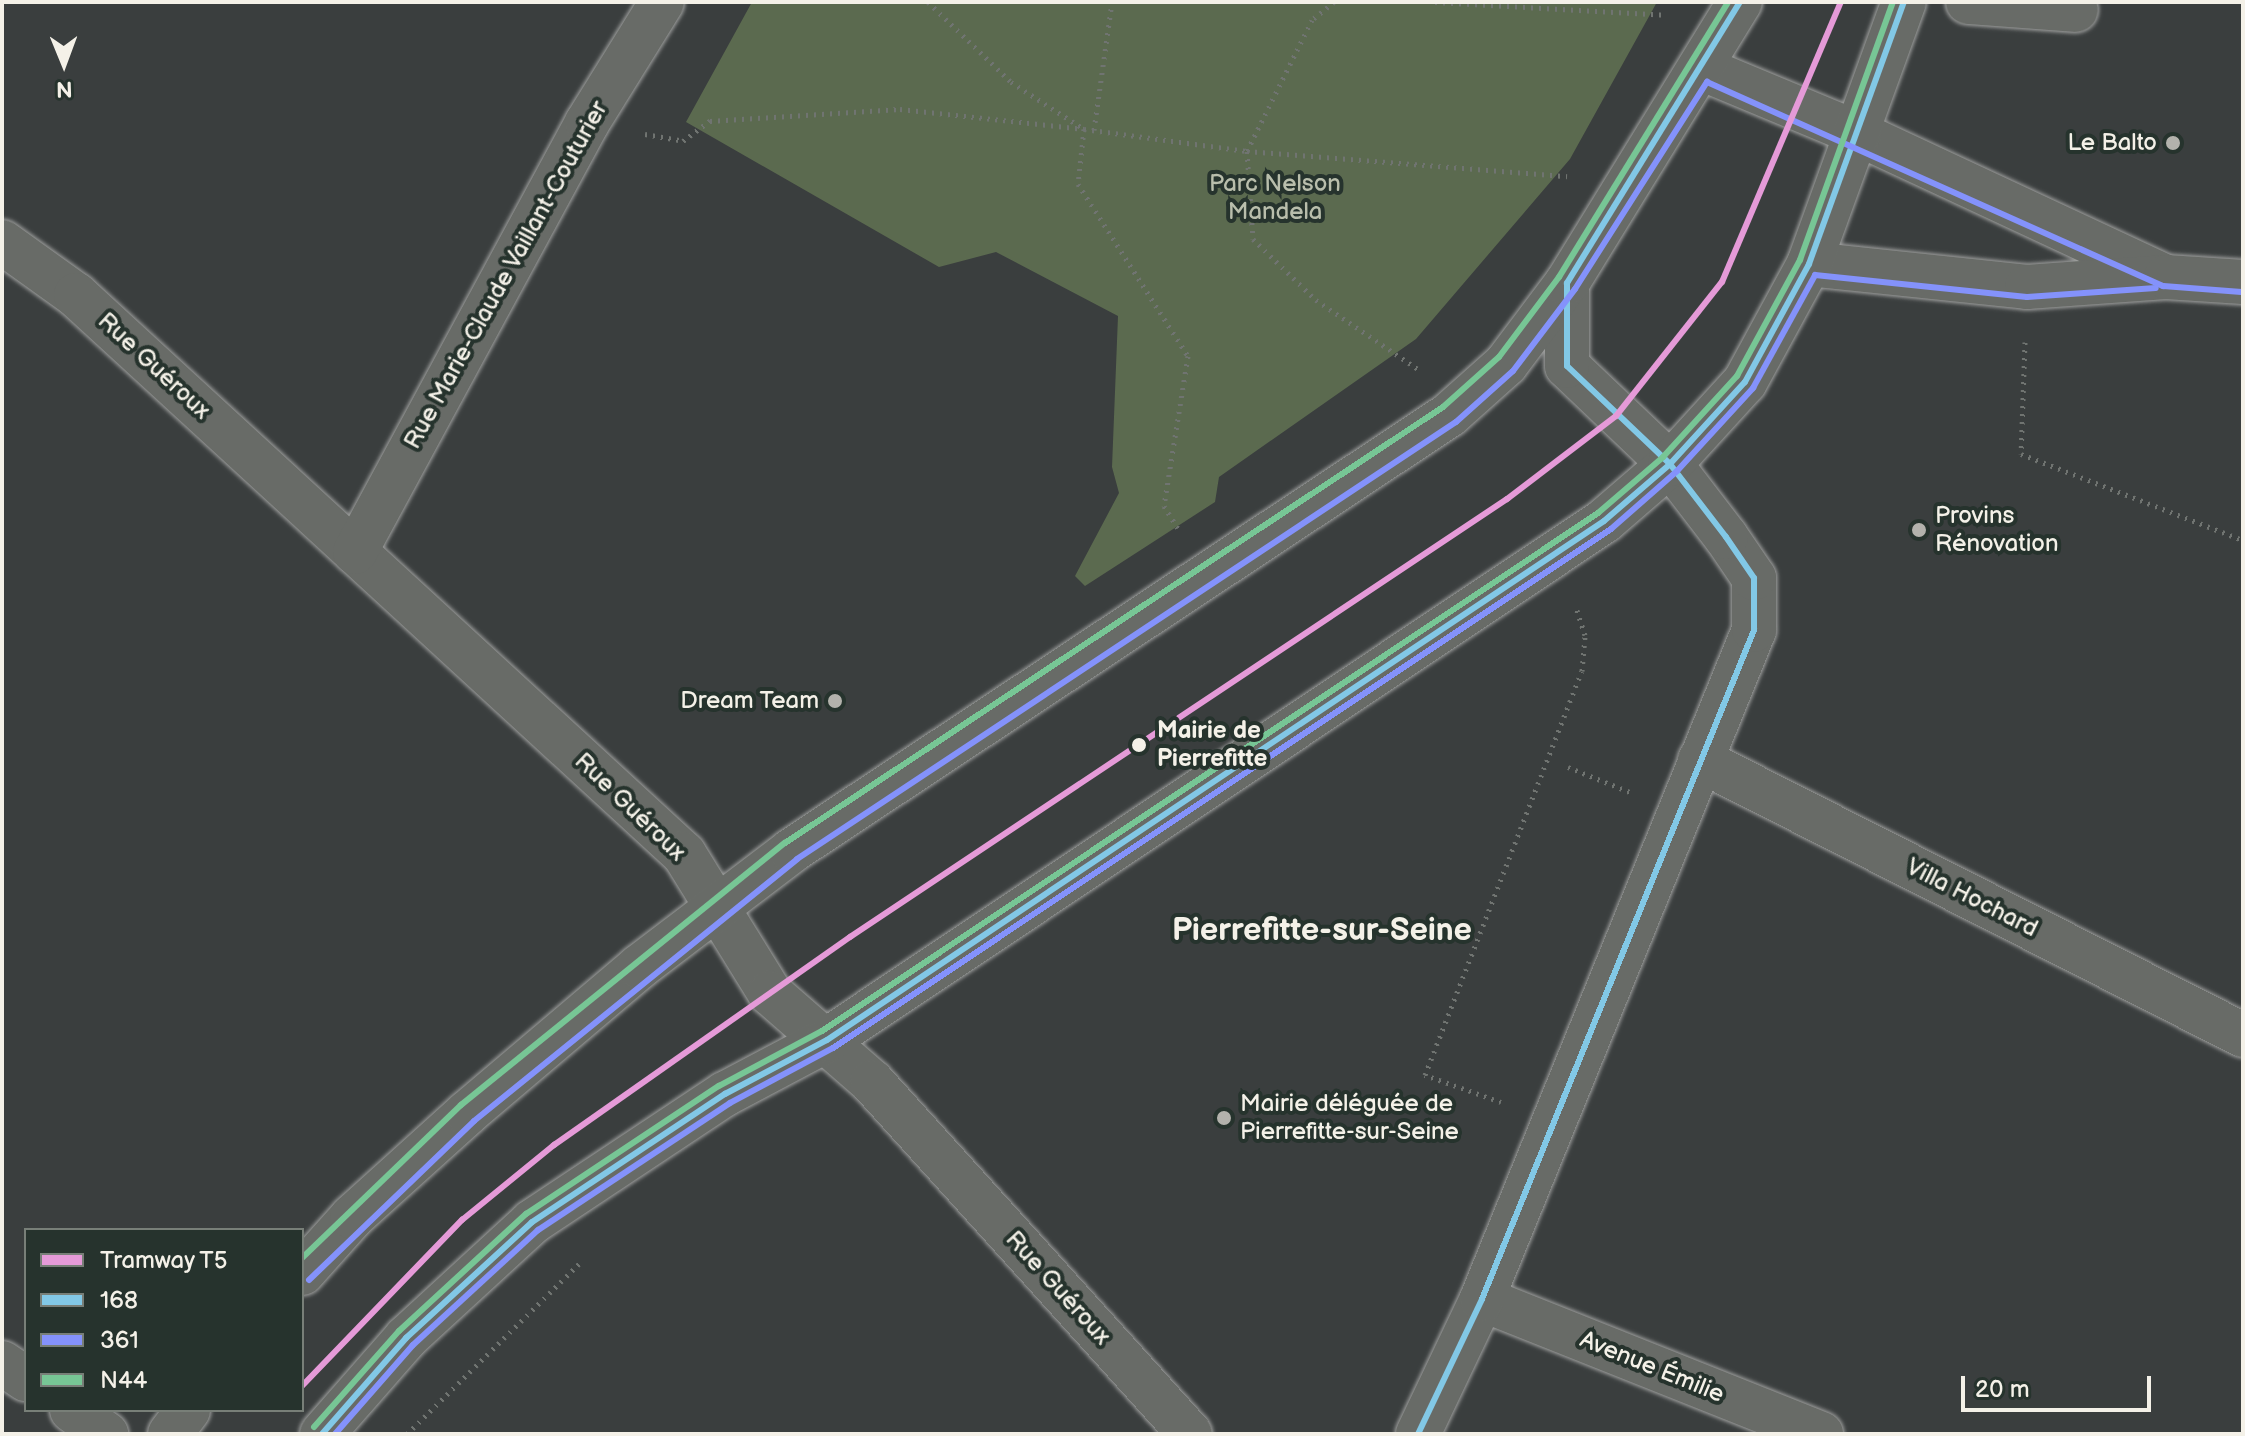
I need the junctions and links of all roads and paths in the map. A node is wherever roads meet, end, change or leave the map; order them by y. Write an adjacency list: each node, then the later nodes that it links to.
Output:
1 (662, 2): 12 (street, Rue Marie-Claude Vaillant-Couturier)
2 (928, 2): 13 (path)
3 (1112, 2): 14 (path)
4 (1334, 2): 16 (path)
5 (1435, 2): 10 (path)
6 (1740, 2): 11 (street)
7 (1904, 2): 15 (street)
8 (1968, 2): 9 (street)
9 (2076, 10)
10 (1670, 15)
11 (1703, 69): 15 (street); 22 (street)
12 (587, 123): 13 (path); 28 (street, Rue Marie-Claude Vaillant-Couturier)
13 (1084, 129): 14 (path); 26 (path)
14 (1094, 130): 16 (path)
15 (1859, 134): 19 (street); 20 (street)
16 (1247, 151): 17 (path); 24 (path)
17 (1572, 177)
18 (2, 242): 28 (street, Rue Guéroux)
19 (1809, 264): 23 (street); 25 (street)
20 (2166, 277): 21 (street); 23 (street)
21 (2243, 282)
22 (1567, 283): 25 (street); 33 (street)
23 (2027, 287): 27 (path)
24 (1419, 370)
25 (1670, 464): 30 (street); 35 (street)
26 (1181, 532)
27 (2243, 540)
28 (355, 552): 33 (street, Rue Guéroux)
29 (1576, 606): 36 (path)
30 (1700, 760): 34 (street, Villa Hochard); 39 (street)
31 (1568, 767): 32 (path)
32 (1622, 789)
33 (717, 908): 35 (street, Rue Guéroux); 38 (street)
34 (2243, 1035)
35 (827, 1040): 46 (street); 48 (street, Rue Guéroux)
36 (1501, 1102)
37 (595, 1250): 47 (path)
38 (304, 1271)
39 (1482, 1299): 49 (street); 50 (street, Avenue Émilie)
40 (2, 1363): 41 (street)
41 (24, 1378)
42 (75, 1412): 44 (street)
43 (186, 1412): 45 (street)
44 (106, 1434)
45 (170, 1434)
46 (322, 1434)
47 (407, 1434)
48 (1190, 1434)
49 (1418, 1434)
50 (1821, 1434)

